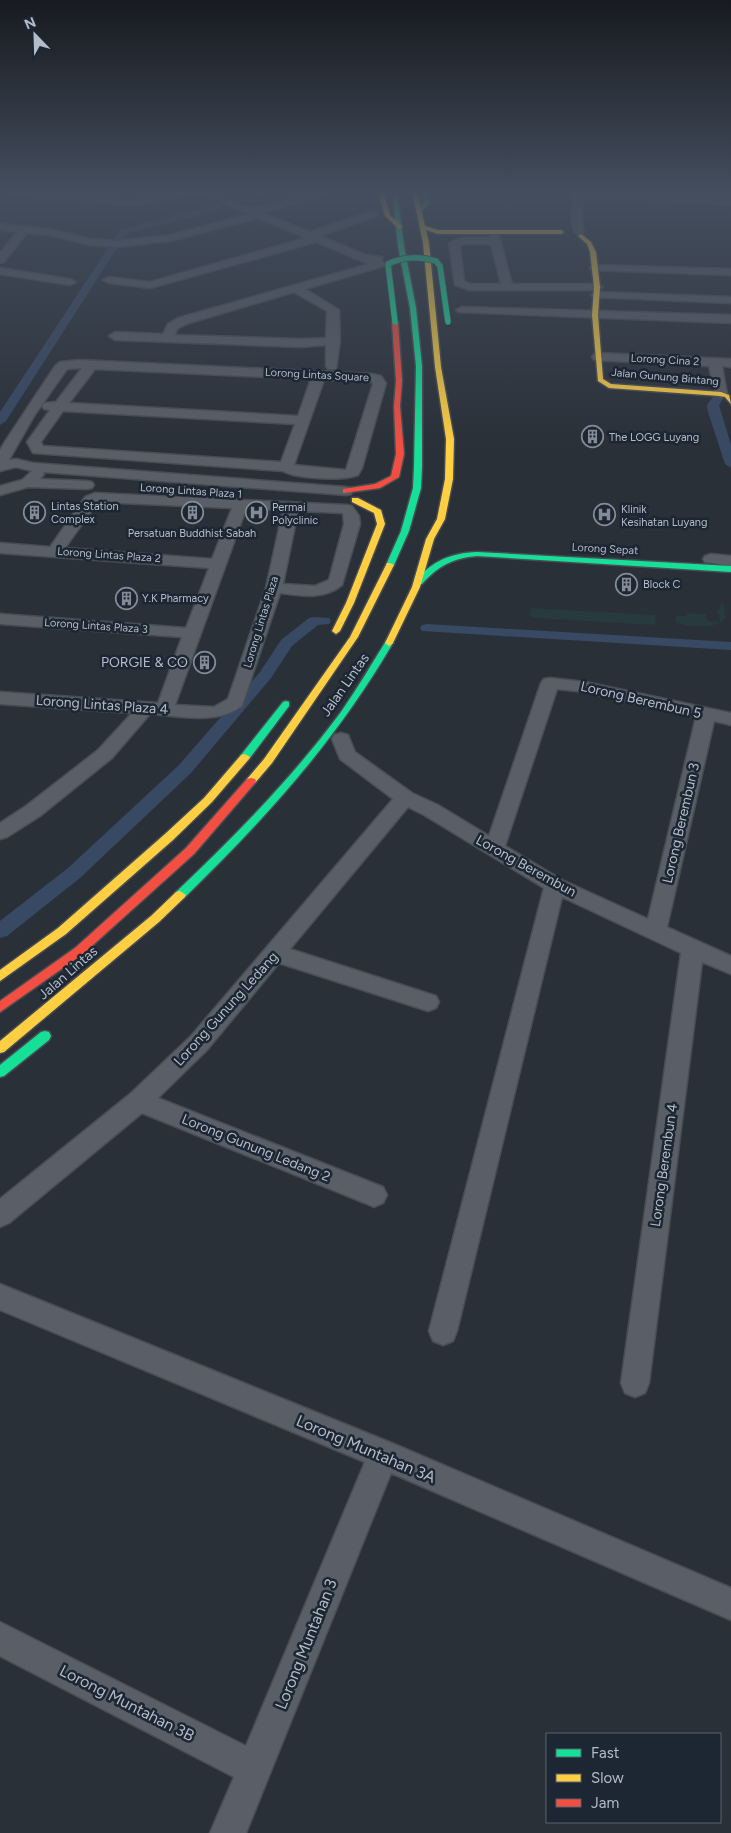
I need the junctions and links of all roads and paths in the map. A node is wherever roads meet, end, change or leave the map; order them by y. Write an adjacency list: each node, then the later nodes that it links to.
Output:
1 (35, 277): 12 (street)
2 (179, 277): 11 (street)
3 (338, 277): 14 (street)
4 (390, 277): 30 (main road, bridge)
5 (407, 277): 38 (main road, Jalan Lintas)
6 (429, 277): 35 (main road, Jalan Lintas)
7 (442, 277): 20 (main road, bridge)
8 (457, 277): 13 (street)
9 (504, 277): 13 (street)
10 (596, 277): 15 (main road, Jalan Gunung Bintang)
11 (109, 280)
12 (70, 282)
13 (507, 287): 15 (street)
14 (297, 289): 22 (street); 23 (street)
15 (597, 291): 16 (street); 18 (main road, Jalan Gunung Bintang)
16 (731, 300)
17 (462, 310): 18 (street)
18 (595, 314): 19 (street); 24 (main road, Jalan Gunung Bintang)
19 (731, 320)
20 (450, 334)
21 (115, 336): 22 (street)
22 (167, 338): 23 (street)
23 (334, 342): 28 (street)
24 (598, 357): 25 (street, Lorong Cina 2); 32 (main road, Jalan Gunung Bintang)
25 (715, 362): 26 (street, Lorong Cina 2); 32 (street)
26 (731, 363)
27 (91, 365): 29 (street, Lorong Lintas Square); 33 (street, Lorong Lintas Square); 34 (street)
28 (332, 366)
29 (319, 374): 36 (street); 42 (street, Lorong Lintas Square)
30 (399, 396): 38 (main road); 45 (main road)
31 (455, 396): 35 (main road)
32 (726, 398)
33 (34, 405): 34 (street); 37 (street)
34 (59, 407): 36 (street); 42 (street)
35 (446, 410): 48 (main road, Jalan Lintas)
36 (303, 420): 42 (street)
37 (9, 445): 39 (street); 40 (street)
38 (418, 449): 41 (main road, Jalan Lintas)
39 (27, 465): 40 (street, Lorong Lintas Plaza 1); 43 (street); 45 (street, Lorong Lintas Plaza 1)
40 (0, 466)
41 (418, 466): 45 (main road); 60 (main road, Jalan Lintas)
42 (286, 467)
43 (28, 483): 44 (street, Lorong Lintas Plaza 1); 45 (street, Lorong Lintas Plaza 1)
44 (4, 488)
45 (350, 495): 60 (main road); 63 (main road)
46 (240, 505): 47 (street); 53 (street, Lorong Lintas Plaza 1); 56 (street)
47 (291, 507): 59 (street, Lorong Lintas Plaza); 59 (street)
48 (441, 519): 49 (main road); 58 (main road, Jalan Lintas)
49 (449, 530)
50 (467, 544): 52 (main road)
51 (0, 548): 53 (street, Lorong Lintas Plaza 2)
52 (479, 550): 54 (main road, Lorong Sepat); 57 (main road, Lorong Sepat); 58 (main road)
53 (55, 551): 56 (street, Lorong Lintas Plaza 2)
54 (710, 559): 55 (street)
55 (731, 560)
56 (219, 564): 62 (street)
57 (731, 569)
58 (416, 587): 64 (main road, Jalan Lintas)
59 (274, 588): 69 (street, Lorong Lintas Plaza)
60 (374, 599): 72 (main road, Jalan Lintas)
61 (0, 619): 62 (street, Lorong Lintas Plaza 3)
62 (192, 632): 68 (street)
63 (330, 641)
64 (370, 678): 73 (main road); 88 (main road, Jalan Lintas)
65 (0, 698): 67 (street, Lorong Lintas Plaza 4)
66 (291, 698): 75 (main road)
67 (144, 709): 68 (street, Lorong Lintas Plaza 4); 77 (street)
68 (164, 710): 69 (street, Lorong Lintas Plaza 4)
69 (204, 712)
70 (706, 715): 71 (street, Lorong Berembun 5); 78 (street, Lorong Berembun 5); 80 (street, Lorong Berembun 3)
71 (731, 719)
72 (294, 722): 75 (main road); 86 (main road, Jalan Lintas)
73 (342, 739): 74 (main road); 76 (street, Lorong Berembun)
74 (331, 756)
75 (242, 761): 84 (main road)
76 (405, 798): 78 (street, Lorong Berembun); 82 (street, Lorong Gunung Ledang)
77 (0, 832)
78 (494, 850): 79 (street, Lorong Berembun)
79 (555, 885): 80 (street, Lorong Berembun); 94 (street)
80 (656, 930): 81 (street, Lorong Berembun)
81 (693, 948): 83 (street, Lorong Berembun); 95 (street, Lorong Berembun 4)
82 (276, 953): 85 (street); 90 (street, Lorong Gunung Ledang)
83 (731, 966)
84 (0, 976)
85 (428, 1002)
86 (0, 1007)
87 (56, 1027): 89 (main road)
88 (0, 1048)
89 (0, 1072)
90 (138, 1102): 91 (street, Lorong Gunung Ledang 2); 92 (street, Lorong Gunung Ledang)
91 (374, 1195)
92 (0, 1215)
93 (0, 1297): 96 (street, Lorong Muntahan 3A)
94 (443, 1331)
95 (635, 1383)
96 (383, 1455): 97 (street, Lorong Muntahan 3A); 99 (street, Lorong Muntahan 3)
97 (731, 1604)
98 (0, 1638): 99 (street, Lorong Muntahan 3B)
99 (255, 1769): 100 (street, Lorong Muntahan 3)
100 (228, 1833)

